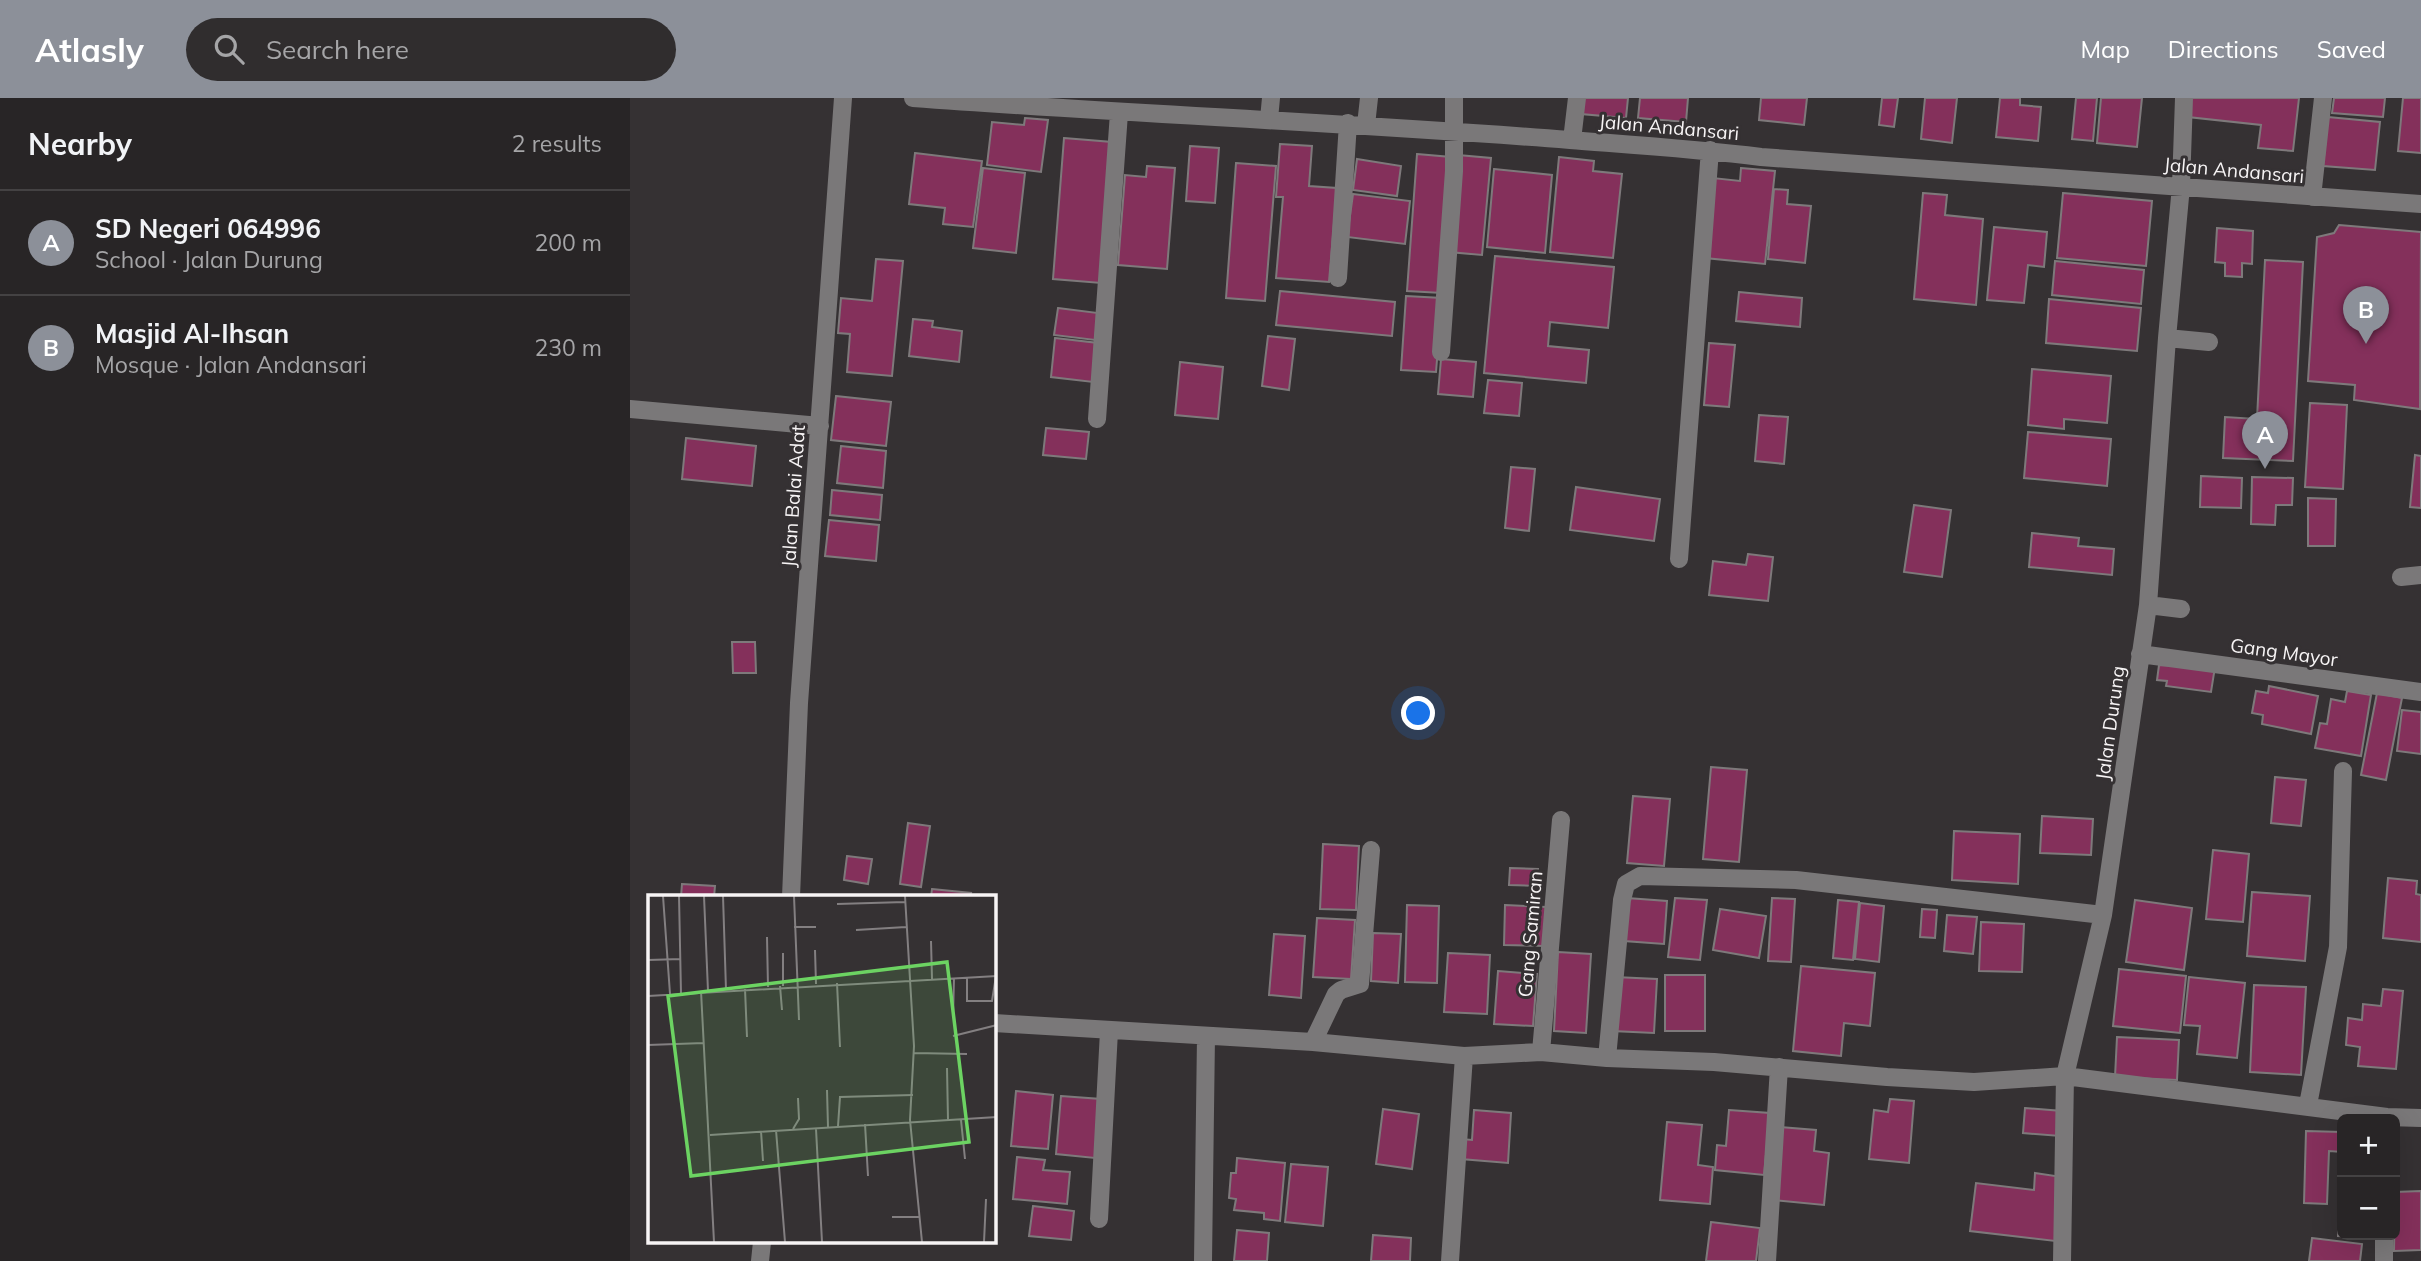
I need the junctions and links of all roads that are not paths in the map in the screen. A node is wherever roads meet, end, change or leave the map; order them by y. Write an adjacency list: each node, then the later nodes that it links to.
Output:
1 (843, 98): 25 (street, Jalan Balai Adat)
2 (913, 98): 9 (street, Jalan Andansari)
3 (1271, 98): 11 (street)
4 (1369, 98): 12 (street)
5 (1454, 98): 13 (street)
6 (1577, 98): 14 (street)
7 (2184, 98): 16 (street, Jalan Durung)
8 (2323, 98): 17 (street)
9 (1001, 101): 10 (street, Jalan Andansari)
10 (1119, 113): 11 (street, Jalan Andansari); 24 (street)
11 (1269, 119): 12 (street, Jalan Andansari)
12 (1357, 124): 13 (street, Jalan Andansari); 19 (street)
13 (1454, 130): 14 (street, Jalan Andansari); 22 (street)
14 (1572, 140): 15 (street, Jalan Andansari)
15 (1710, 150): 16 (street, Jalan Andansari); 26 (street)
16 (2181, 186): 17 (street, Jalan Andansari); 20 (street, Jalan Durung)
17 (2312, 197): 18 (street, Jalan Andansari)
18 (2421, 204)
19 (1338, 278)
20 (2167, 338): 21 (street); 29 (street, Jalan Durung)
21 (2209, 342)
22 (1441, 352)
23 (630, 409): 25 (street)
24 (1097, 419)
25 (820, 426): 36 (street, Jalan Balai Adat)
26 (1679, 559)
27 (2421, 575): 28 (street)
28 (2401, 577)
29 (2148, 605): 30 (street); 31 (street, Jalan Durung)
30 (2181, 609)
31 (2140, 654): 32 (street, Gang Mayor); 37 (street, Jalan Durung)
32 (2421, 691)
33 (2343, 771): 47 (street)
34 (1561, 820): 42 (street, Gang Samiran)
35 (1371, 850): 41 (street)
36 (791, 895)
37 (2103, 915): 44 (street); 46 (street, Jalan Durung)
38 (996, 1023): 39 (street)
39 (1109, 1031): 40 (street); 51 (street)
40 (1206, 1036): 41 (street); 53 (street)
41 (1313, 1042): 43 (street)
42 (1541, 1052): 43 (street); 44 (street)
43 (1464, 1056): 54 (street)
44 (1607, 1058): 45 (street)
45 (1779, 1066): 46 (street); 55 (street)
46 (2065, 1076): 47 (street); 56 (street, Jalan Durung)
47 (2308, 1105): 48 (street)
48 (2363, 1114)
49 (2400, 1118): 50 (street)
50 (2421, 1118)
51 (1099, 1219)
52 (2384, 1240): 57 (street)
53 (1203, 1261)
54 (1450, 1261)
55 (1767, 1261)
56 (2062, 1261)
57 (2384, 1261)

